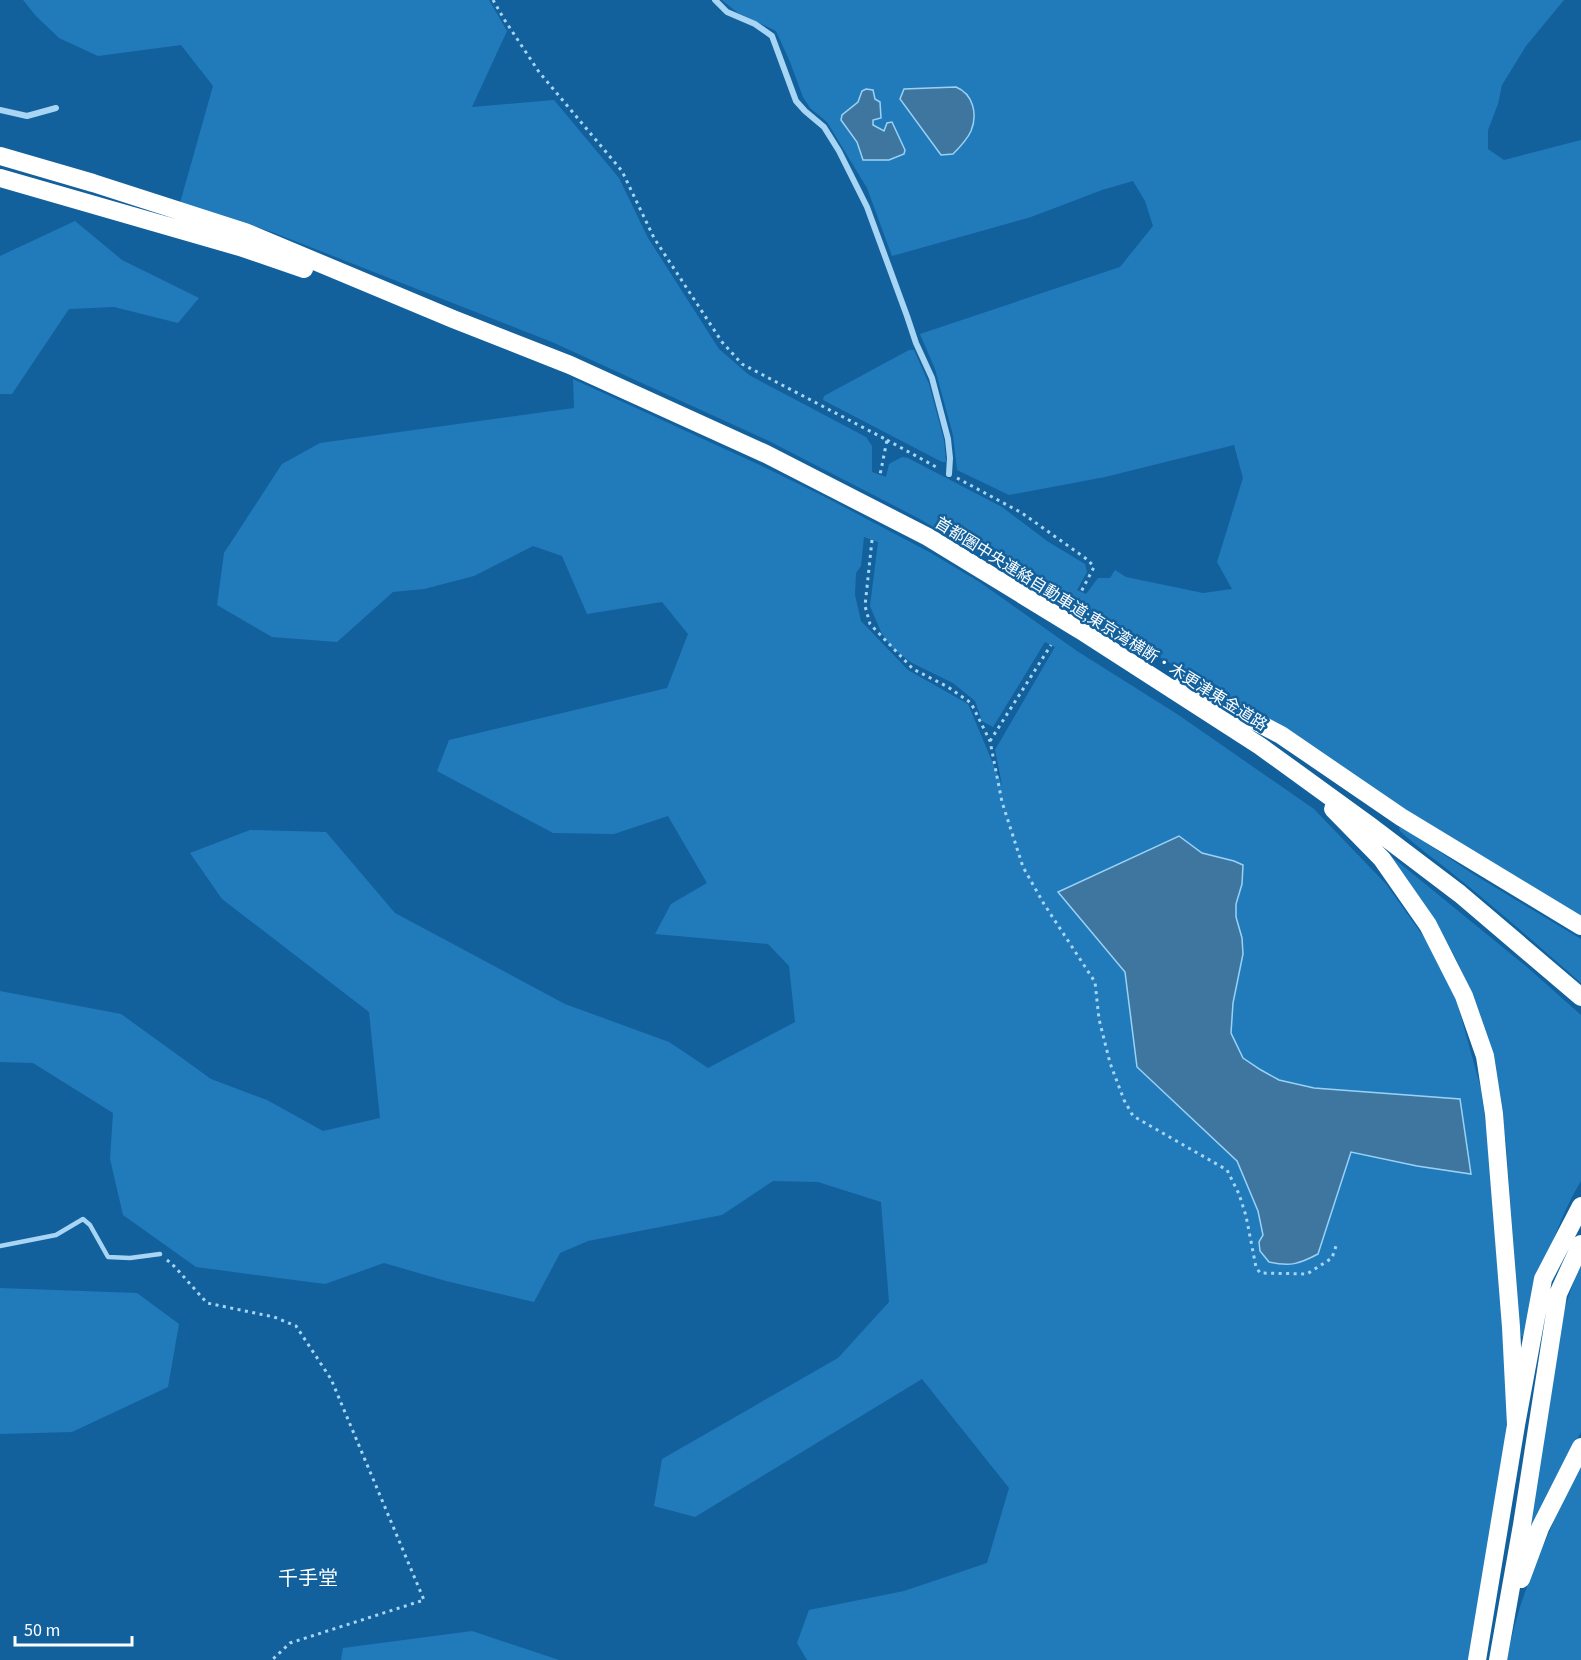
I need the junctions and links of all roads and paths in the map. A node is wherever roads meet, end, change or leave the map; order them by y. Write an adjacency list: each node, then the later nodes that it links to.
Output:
1 (493, 0): 8 (path)
2 (715, 0): 9 (street)
3 (56, 108): 4 (street)
4 (0, 110)
5 (0, 156): 7 (highway, 首都圏中央連絡自動車道;東京湾横断・木更津東金道路)
6 (0, 178): 7 (highway, 首都圏中央連絡自動車道;東京湾横断・木更津東金道路)
7 (453, 319): 13 (highway, 首都圏中央連絡自動車道;東京湾横断・木更津東金道路)
8 (887, 440): 9 (path); 10 (path)
9 (949, 474): 12 (path)
10 (880, 475)
11 (872, 540): 15 (path)
12 (1082, 592)
13 (1080, 630): 16 (highway, 首都圏中央連絡自動車道;東京湾横断・木更津東金道路); 17 (highway)
14 (1051, 645): 15 (path)
15 (990, 741): 22 (path)
16 (1260, 746): 18 (highway, 首都圏中央連絡自動車道;東京湾横断・木更津東金道路); 24 (highway)
17 (1581, 926)
18 (1581, 997)
19 (1581, 1206): 24 (highway)
20 (1581, 1245): 26 (highway)
21 (0, 1246): 23 (lane)
22 (1336, 1246)
23 (160, 1254): 27 (path)
24 (1516, 1425): 28 (highway)
25 (1581, 1447): 26 (highway)
26 (1504, 1622): 29 (highway)
27 (272, 1660)
28 (1477, 1660)
29 (1498, 1660)

